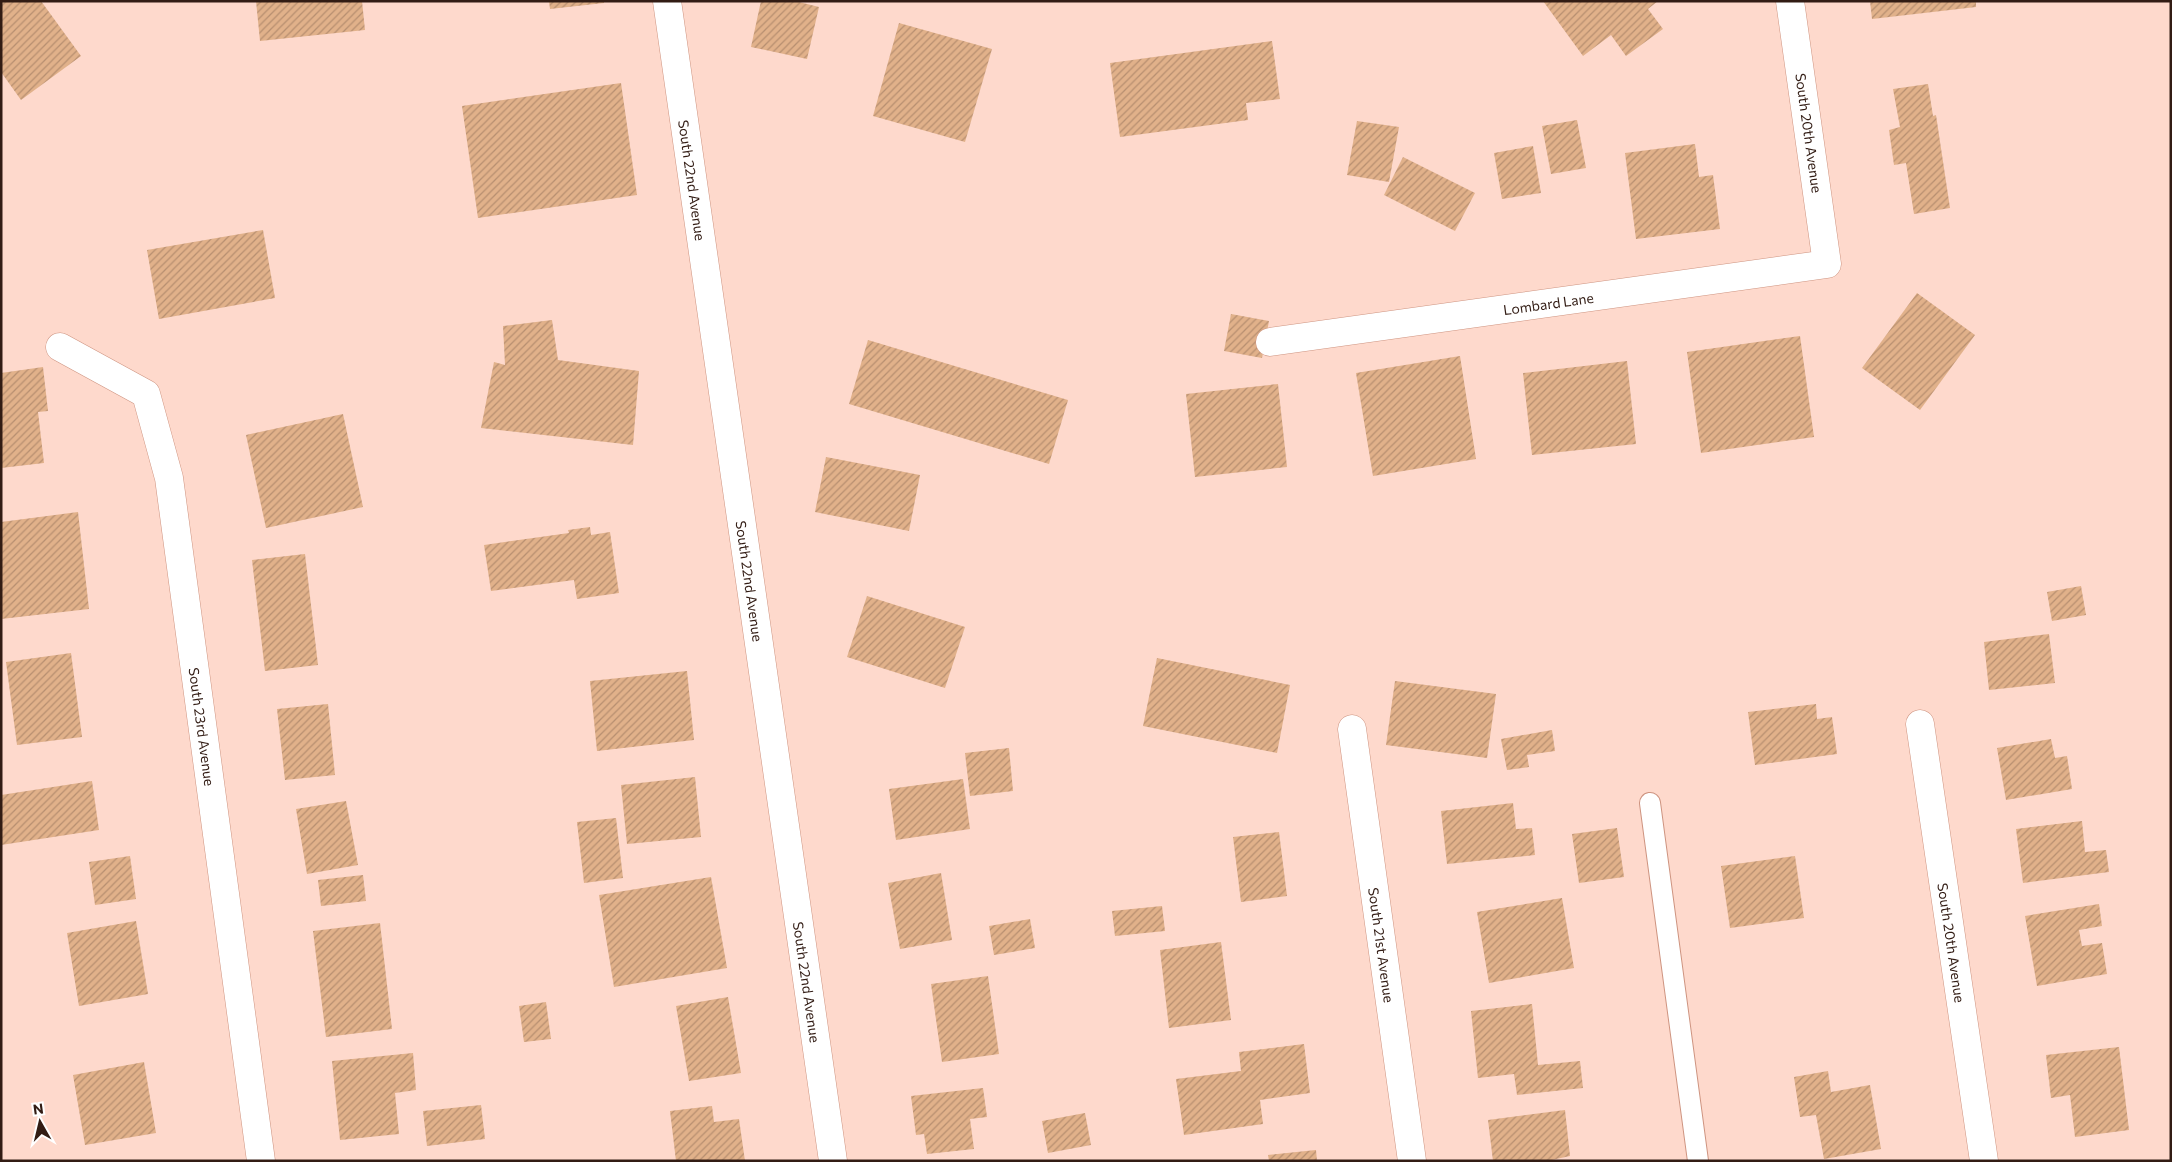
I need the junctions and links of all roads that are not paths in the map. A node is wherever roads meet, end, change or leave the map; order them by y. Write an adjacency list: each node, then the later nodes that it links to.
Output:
1 (667, 1): 10 (street, South 22nd Avenue)
2 (1790, 1): 3 (street, South 20th Avenue)
3 (1827, 264): 4 (street, Lombard Lane)
4 (1270, 342)
5 (60, 347): 9 (street, South 23rd Avenue)
6 (1920, 724): 13 (street, South 20th Avenue)
7 (1352, 729): 11 (street, South 21st Avenue)
8 (1650, 803): 12 (lane)
9 (261, 1161)
10 (833, 1161)
11 (1412, 1161)
12 (1698, 1161)
13 (1984, 1161)

